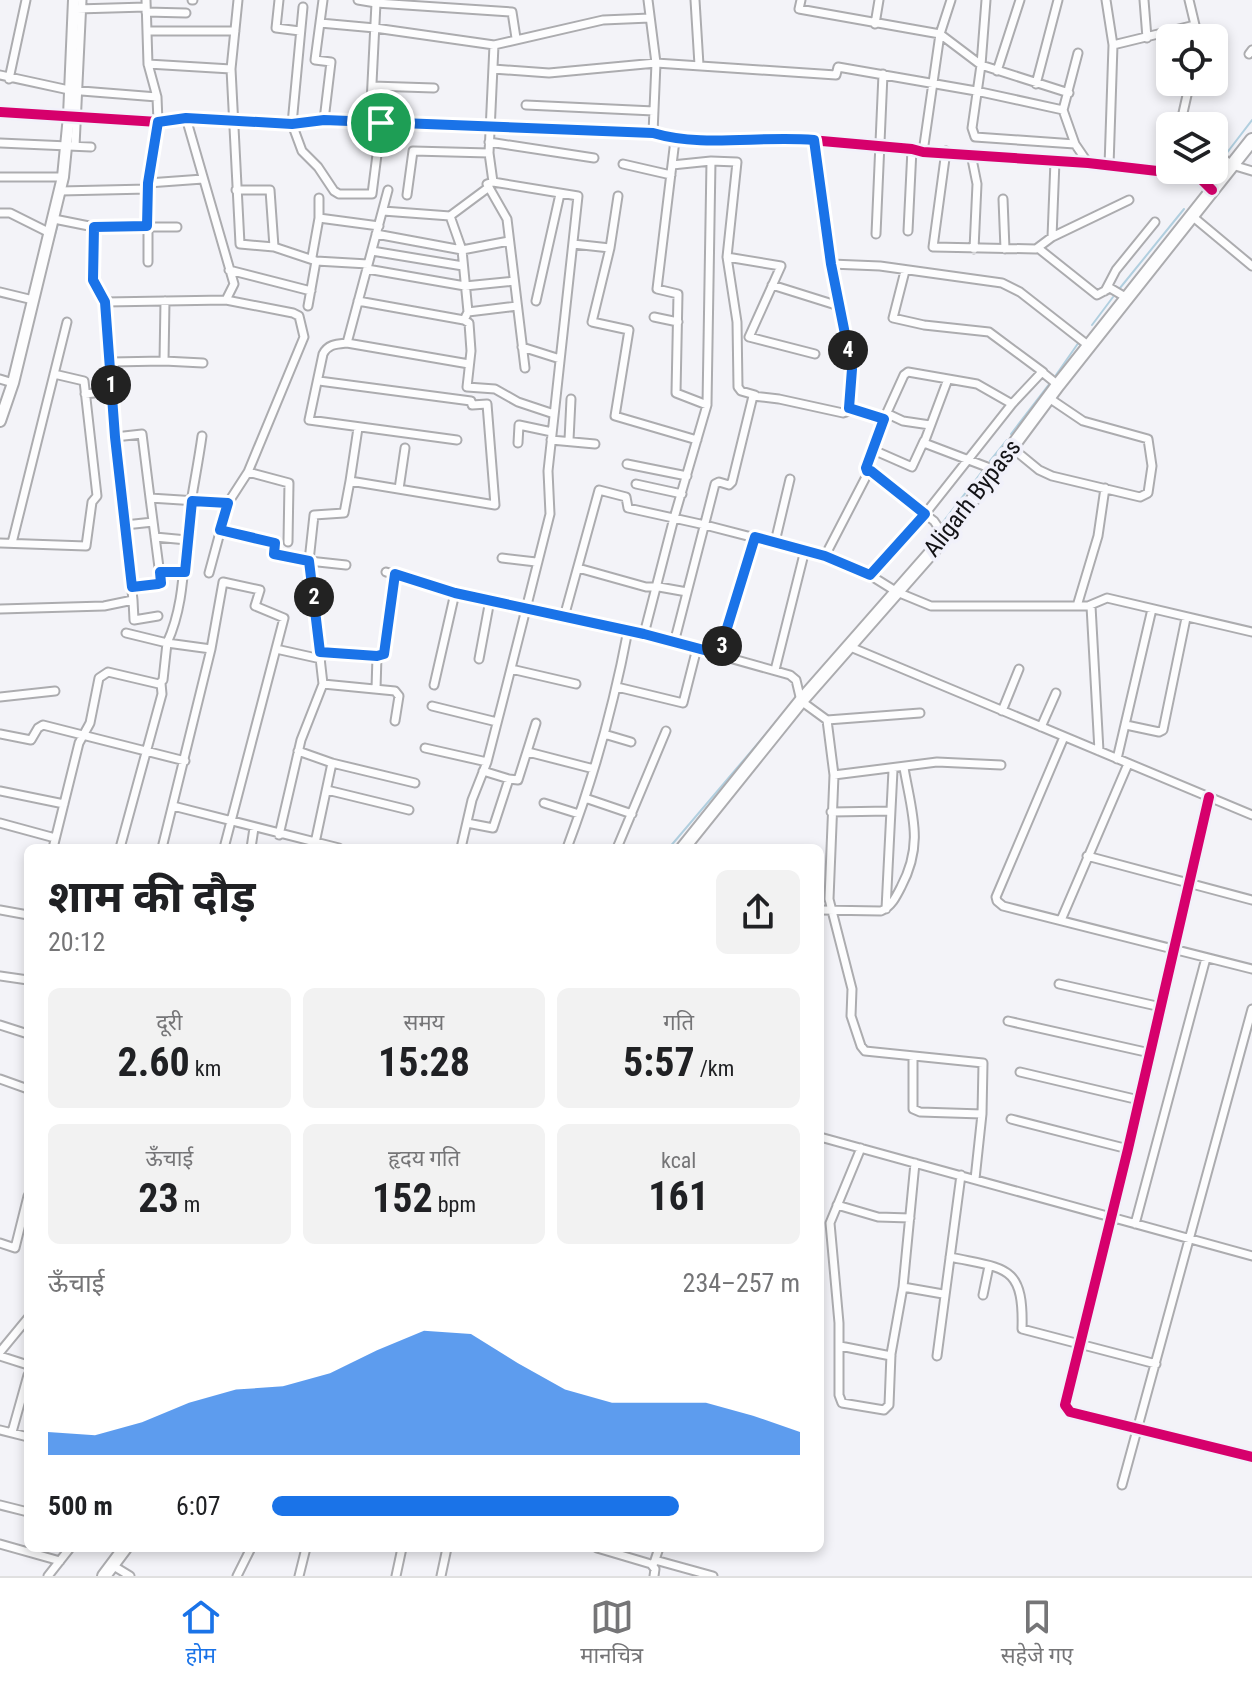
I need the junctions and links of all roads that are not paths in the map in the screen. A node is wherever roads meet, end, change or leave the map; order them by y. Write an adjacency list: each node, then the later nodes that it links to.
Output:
1 (26, 0): 49 (street)
2 (82, 0): 20 (street)
3 (238, 0): 31 (street)
4 (279, 0): 32 (street)
5 (323, 0): 26 (street)
6 (358, 0): 19 (street)
7 (509, 0): 23 (street)
8 (648, 0): 25 (street)
9 (695, 0): 42 (street)
10 (801, 0): 27 (street)
11 (879, 0): 27 (street)
12 (951, 0): 33 (street)
13 (986, 0): 43 (street)
14 (1020, 0): 46 (street)
15 (1058, 0): 50 (street)
16 (1106, 0): 38 (street)
17 (1144, 0): 36 (street)
18 (1189, 0): 28 (street)
19 (376, 3): 23 (street); 29 (street)
20 (76, 6): 21 (street); 54 (street)
21 (146, 6): 24 (street); 30 (street)
22 (303, 7): 32 (street)
23 (512, 12): 35 (street)
24 (186, 13)
25 (650, 18): 35 (street); 40 (street)
26 (320, 23): 29 (street); 64 (street)
27 (875, 24): 33 (street)
28 (1195, 24)
29 (375, 28): 37 (street); 52 (street)
30 (147, 31): 31 (street); 41 (street)
31 (235, 31): 44 (street)
32 (300, 31): 69 (street)
33 (940, 34): 43 (street); 51 (street)
34 (1156, 36): 36 (street)
35 (516, 38): 37 (street)
36 (1147, 38): 38 (street)
37 (494, 45): 45 (street)
38 (1113, 45): 94 (street)
39 (1078, 53): 56 (street)
40 (656, 63): 42 (street); 45 (street); 60 (street)
41 (148, 64): 44 (street); 57 (street)
42 (699, 65): 47 (street)
43 (981, 65): 46 (street); 55 (street)
44 (231, 69): 65 (street)
45 (493, 69): 70 (street)
46 (997, 71): 50 (street)
47 (883, 74): 51 (street); 79 (street)
48 (0, 75): 49 (street)
49 (9, 79): 54 (street)
50 (1036, 84): 56 (street)
51 (934, 85): 55 (street); 83 (street)
52 (372, 86): 53 (street); 67 (street)
53 (434, 88)
54 (74, 91): 57 (street); 62 (street)
55 (976, 91): 59 (street); 77 (street)
56 (1069, 93): 59 (street)
57 (157, 97): 66 (street)
58 (526, 105): 60 (street)
59 (1063, 110): 77 (street)
60 (654, 111): 71 (street)
61 (0, 112): 62 (street)
62 (74, 117): 66 (street); 78 (street)
63 (186, 118): 65 (street); 66 (street); 99 (street)
64 (324, 120): 67 (street); 69 (street)
65 (231, 121): 69 (street); 102 (street)
66 (158, 122): 101 (street)
67 (370, 123): 68 (street)
68 (381, 123): 69 (street); 70 (street)
69 (292, 124)
70 (490, 127): 71 (street); 75 (street)
71 (653, 133): 72 (street)
72 (675, 140): 73 (street); 92 (street)
73 (814, 140): 79 (street); 141 (street)
74 (1252, 140): 93 (highway, Aligarh Bypass)
75 (489, 142): 84 (street); 86 (street)
76 (0, 143): 78 (street)
77 (1075, 144): 90 (street)
78 (70, 146): 80 (street); 98 (street)
79 (879, 146): 81 (street); 125 (street)
80 (91, 147)
81 (912, 149): 83 (street); 123 (street)
82 (946, 151): 83 (street); 85 (street); 132 (street)
83 (923, 152)
84 (489, 153): 100 (street); 107 (street)
85 (971, 154): 88 (street); 132 (street)
86 (594, 158)
87 (711, 161): 92 (street); 137 (street); 189 (street)
88 (1055, 161): 90 (street); 126 (street)
89 (1228, 162): 93 (street)
90 (1088, 163): 94 (street)
91 (623, 164): 96 (street)
92 (672, 165): 96 (street)
93 (1232, 165): 95 (street); 104 (highway, Aligarh Bypass)
94 (1109, 166): 104 (street)
95 (1252, 171)
96 (671, 175): 165 (street)
97 (0, 177): 98 (street)
98 (63, 177): 105 (street)
99 (203, 179): 101 (street); 144 (street)
100 (491, 184): 106 (street); 115 (street); 127 (street)
101 (148, 186): 105 (street); 119 (street)
102 (236, 190): 129 (street); 129 (street)
103 (388, 190): 112 (street)
104 (1212, 190): 114 (highway, Aligarh Bypass)
105 (60, 191): 117 (street)
106 (560, 194): 128 (street); 157 (street)
107 (407, 195)
108 (618, 196): 130 (street)
109 (319, 198): 116 (street)
110 (1003, 199): 133 (street)
111 (1129, 200): 126 (street)
112 (383, 211): 115 (street); 122 (street)
113 (0, 213): 124 (street)
114 (1191, 215): 140 (street); 152 (highway, Aligarh Bypass)
115 (450, 216): 134 (street)
116 (319, 218): 122 (street); 138 (street)
117 (54, 219): 120 (street); 124 (street)
118 (1155, 222): 151 (street)
119 (147, 226): 120 (street); 121 (street); 139 (street)
120 (94, 227): 158 (street)
121 (177, 227)
122 (377, 230): 134 (street); 135 (street)
123 (908, 231)
124 (50, 233): 153 (street)
125 (876, 234)
126 (1052, 237): 131 (street)
127 (509, 241): 134 (street); 146 (street)
128 (573, 244): 130 (street); 170 (street)
129 (274, 247): 138 (street)
130 (610, 248): 201 (street)
131 (1038, 248): 133 (street); 151 (street)
132 (974, 249): 133 (street)
133 (1005, 249)
134 (462, 250): 143 (street)
135 (372, 251): 142 (street); 143 (street)
136 (1252, 253): 140 (street)
137 (727, 257): 147 (street); 185 (street)
138 (314, 259): 142 (street); 149 (street)
139 (148, 262)
140 (1249, 263)
141 (831, 264): 145 (street); 161 (street)
142 (368, 266): 148 (street); 156 (street)
143 (463, 266): 148 (street)
144 (229, 270): 149 (street); 154 (street)
145 (905, 271): 167 (street); 176 (street)
146 (514, 281): 148 (street); 160 (street)
147 (772, 285): 161 (street); 169 (street)
148 (465, 286): 162 (street)
149 (311, 291): 159 (street)
150 (0, 292): 153 (street)
151 (1104, 292): 152 (street)
152 (1127, 298): 167 (highway, Aligarh Bypass)
153 (33, 300): 181 (street)
154 (226, 300): 155 (street); 212 (street)
155 (165, 301): 158 (street); 171 (street)
156 (358, 301): 162 (street); 166 (street)
157 (536, 301)
158 (105, 302): 172 (street)
159 (308, 306)
160 (517, 306): 162 (street); 168 (street)
161 (839, 306): 190 (street)
162 (466, 316): 174 (street)
163 (654, 317): 165 (street)
164 (67, 322): 177 (street)
165 (678, 322): 189 (street)
166 (347, 343): 174 (street); 180 (street)
167 (1089, 346): 182 (highway, Aligarh Bypass)
168 (522, 347): 170 (street); 175 (street)
169 (815, 354)
170 (560, 359): 191 (street)
171 (164, 361): 172 (street); 173 (street)
172 (111, 362): 183 (street)
173 (203, 363)
174 (469, 364): 191 (street)
175 (525, 368)
176 (1043, 372): 182 (street); 188 (street)
177 (54, 374): 184 (street); 236 (street)
178 (0, 379): 181 (street)
179 (948, 379): 188 (street); 192 (street); 194 (street)
180 (319, 381): 195 (street); 218 (street)
181 (13, 383): 193 (street)
182 (1058, 385): 186 (highway, Aligarh Bypass)
183 (112, 391): 184 (street); 198 (street)
184 (85, 394): 236 (street)
185 (755, 395): 190 (street); 227 (street)
186 (1049, 398): 205 (highway, Aligarh Bypass); 217 (street)
187 (571, 399): 200 (street)
188 (1012, 404): 208 (street)
189 (707, 405): 201 (street)
190 (849, 408): 192 (street)
191 (554, 414): 197 (street)
192 (886, 417): 194 (street); 207 (street)
193 (0, 421)
194 (930, 425): 202 (street)
195 (358, 428): 199 (street); 215 (street)
196 (202, 436): 221 (street)
197 (552, 436): 200 (street); 203 (street); 241 (street)
198 (115, 437): 220 (street); 226 (street)
199 (457, 440)
200 (569, 440): 204 (street)
201 (697, 440): 213 (street)
202 (924, 441): 207 (street); 208 (street)
203 (518, 443)
204 (595, 444)
205 (1011, 447): 210 (highway, Aligarh Bypass); 217 (street)
206 (405, 448): 218 (street)
207 (871, 449): 211 (street)
208 (967, 460): 210 (street); 223 (street)
209 (627, 464): 213 (street)
210 (995, 470): 231 (highway, Aligarh Bypass)
211 (867, 471): 223 (street); 238 (street)
212 (248, 472): 222 (street); 233 (street)
213 (687, 476): 219 (street)
214 (790, 479): 234 (street)
215 (350, 481): 218 (street); 240 (street)
216 (636, 484): 219 (street)
217 (1105, 488): 255 (street)
218 (399, 489)
219 (682, 494): 224 (street)
220 (150, 498): 221 (street); 225 (street)
221 (192, 501): 222 (street); 232 (street)
222 (228, 503): 228 (street)
223 (925, 514): 231 (street); 247 (street)
224 (674, 518): 227 (street); 243 (street); 249 (street)
225 (153, 522): 226 (street); 229 (street)
226 (125, 525): 248 (street)
227 (705, 525): 230 (street); 250 (street)
228 (220, 530): 240 (street); 246 (street)
229 (155, 537): 232 (street); 244 (street)
230 (755, 537): 234 (street); 273 (street)
231 (945, 537): 251 (highway, Aligarh Bypass)
232 (187, 540): 245 (street)
233 (288, 542)
234 (775, 542): 237 (street)
235 (0, 543): 236 (street)
236 (12, 543)
237 (805, 550): 238 (street); 279 (street)
238 (825, 556): 247 (street)
239 (502, 558): 241 (street)
240 (309, 561): 242 (street); 274 (street)
241 (536, 562): 257 (street)
242 (346, 565)
243 (578, 568): 249 (street); 261 (street)
244 (160, 572): 245 (street); 248 (street)
245 (185, 572): 267 (street)
246 (209, 573)
247 (870, 575): 251 (street)
248 (132, 587): 253 (street)
249 (656, 587): 250 (street); 266 (street)
250 (687, 592): 268 (street)
251 (897, 592): 255 (street); 269 (highway, Aligarh Bypass)
252 (455, 593): 254 (street); 275 (street); 283 (street)
253 (133, 600): 258 (street); 260 (street)
254 (490, 600): 257 (street); 276 (street)
255 (1077, 606): 256 (street)
256 (1091, 606): 259 (street); 308 (street)
257 (525, 608): 261 (street); 277 (street)
258 (0, 609)
259 (1152, 609): 262 (street); 297 (street)
260 (158, 616)
261 (564, 617): 263 (street)
262 (1186, 618): 264 (street); 297 (street)
263 (628, 630): 266 (street); 284 (street)
264 (1252, 632)
265 (126, 633): 267 (street)
266 (644, 634): 268 (street)
267 (167, 643): 271 (street); 280 (street)
268 (674, 643): 270 (street)
269 (848, 646): 289 (highway, Aligarh Bypass); 291 (street)
270 (697, 648): 273 (street); 284 (street)
271 (211, 649): 272 (street); 311 (street)
272 (276, 649): 274 (street); 335 (street)
273 (719, 654): 279 (street)
274 (321, 656): 275 (street); 281 (street)
275 (377, 656): 285 (street)
276 (479, 659)
277 (511, 669): 282 (street); 295 (street)
278 (1019, 669): 291 (street)
279 (775, 670): 289 (street)
280 (161, 683): 302 (street); 306 (street)
281 (323, 684): 285 (street); 307 (street)
282 (576, 684)
283 (434, 685)
284 (617, 687): 301 (street)
285 (376, 689): 294 (street)
286 (55, 691): 288 (street)
287 (1056, 693): 298 (street)
288 (0, 697)
289 (801, 701): 293 (street); 351 (highway, Aligarh Bypass)
290 (432, 706): 295 (street)
291 (1002, 711): 298 (street)
292 (920, 713): 293 (street)
293 (827, 720): 319 (street)
294 (395, 721)
295 (497, 722): 315 (street)
296 (536, 723): 309 (street)
297 (1126, 725): 310 (street)
298 (1041, 727): 303 (street)
299 (666, 731): 333 (street)
300 (0, 734): 302 (street)
301 (604, 734): 304 (street); 317 (street)
302 (85, 735): 306 (street); 327 (street)
303 (1064, 737): 308 (street); 360 (street)
304 (631, 742)
305 (425, 748): 315 (street)
306 (146, 750): 311 (street); 343 (street)
307 (298, 751): 312 (street); 339 (street)
308 (1099, 751): 310 (street)
309 (528, 752): 317 (street); 320 (street)
310 (1117, 759): 313 (street)
311 (185, 761): 328 (street)
312 (332, 763): 321 (street); 322 (street)
313 (1128, 764): 324 (street); 352 (street)
314 (1001, 765): 316 (street)
315 (485, 766): 320 (street); 337 (street)
316 (904, 768): 318 (street); 355 (street)
317 (594, 769): 325 (street)
318 (893, 770): 319 (street); 330 (street)
319 (834, 775): 331 (street)
320 (509, 779): 337 (street)
321 (415, 783)
322 (327, 790): 329 (street); 341 (street)
323 (0, 791): 327 (street)
324 (1209, 797): 334 (street); 353 (street)
325 (585, 798): 332 (street); 333 (street)
326 (544, 803): 332 (street)
327 (64, 804): 340 (street)
328 (173, 806): 335 (street); 344 (street)
329 (409, 810)
330 (890, 811): 331 (street); 355 (street)
331 (831, 812): 358 (street)
332 (579, 814): 349 (street)
333 (632, 814): 350 (street)
334 (1252, 815)
335 (229, 821): 338 (street); 345 (street)
336 (0, 823): 340 (street)
337 (467, 823): 348 (street)
338 (254, 828): 339 (street); 346 (street)
339 (279, 835): 341 (street)
340 (55, 838): 342 (street)
341 (315, 843): 347 (street)
342 (54, 844)
343 (121, 844)
344 (163, 844)
345 (225, 844)
346 (252, 844)
347 (319, 844)
348 (462, 844)
349 (568, 844)
350 (619, 844)
351 (686, 844)
352 (1087, 856): 353 (street); 360 (street)
353 (1187, 884): 354 (street); 361 (street)
354 (1252, 900)
355 (886, 909): 358 (street)
356 (0, 910): 359 (street)
357 (824, 910): 358 (street)
358 (831, 911): 374 (street)
359 (24, 914)
360 (1061, 920): 361 (street)
361 (1174, 950): 362 (street); 367 (street)
362 (1206, 958): 363 (street); 391 (street)
363 (1252, 969)
364 (0, 976): 365 (street)
365 (24, 979)
366 (1059, 984): 367 (street)
367 (1161, 1007): 373 (street)
368 (1252, 1009): 371 (street)
369 (1008, 1021): 373 (street)
370 (0, 1025): 372 (street)
371 (1250, 1028): 392 (street)
372 (24, 1033)
373 (1150, 1053): 378 (street)
374 (913, 1056): 379 (street); 379 (street)
375 (1020, 1072): 378 (street)
376 (0, 1079): 377 (street)
377 (24, 1088)
378 (1139, 1100): 383 (street)
379 (982, 1114): 386 (street)
380 (1011, 1119): 383 (street)
381 (824, 1138): 382 (street)
382 (861, 1148): 384 (street); 387 (street)
383 (1128, 1149): 389 (street)
384 (915, 1163): 385 (street); 390 (street)
385 (961, 1175): 386 (street); 397 (street)
386 (975, 1179): 389 (street)
387 (837, 1205): 390 (street); 404 (street)
388 (24, 1212): 393 (street)
389 (1111, 1217): 391 (street); 403 (street)
390 (910, 1218): 399 (street)
391 (1135, 1224): 392 (street)
392 (1190, 1238): 396 (street); 409 (street)
393 (17, 1240): 394 (street); 395 (street)
394 (24, 1242)
395 (0, 1243)
396 (1252, 1256)
397 (950, 1257): 398 (street); 400 (street)
398 (989, 1266): 401 (street); 403 (street)
399 (903, 1287): 400 (street); 405 (street)
400 (943, 1294): 406 (street)
401 (983, 1295)
402 (24, 1330): 407 (street)
403 (1080, 1345): 409 (street); 412 (street)
404 (840, 1346): 405 (street); 405 (street)
405 (891, 1356)
406 (937, 1356)
407 (1, 1357): 408 (street)
408 (24, 1364)
409 (1156, 1364): 412 (street)
410 (24, 1389): 413 (street)
411 (0, 1430): 413 (street)
412 (1138, 1431): 415 (street); 416 (street)
413 (12, 1432): 414 (street)
414 (24, 1436)
415 (1252, 1457)
416 (1122, 1485)
417 (0, 1505): 418 (street)
418 (24, 1511)
419 (0, 1544): 420 (street)
420 (24, 1551)
421 (28, 1552): 430 (street)
422 (67, 1552): 430 (street)
423 (122, 1552): 432 (highway)
424 (249, 1552): 435 (street)
425 (305, 1552): 436 (street)
426 (401, 1552): 437 (street)
427 (446, 1552): 438 (street)
428 (612, 1552): 431 (street)
429 (658, 1552): 431 (street)
430 (60, 1561): 433 (street)
431 (654, 1563): 439 (street); 440 (street)
432 (108, 1571): 434 (street)
433 (48, 1576)
434 (130, 1576)
435 (237, 1576)
436 (299, 1576)
437 (396, 1576)
438 (441, 1576)
439 (654, 1576)
440 (713, 1576)

